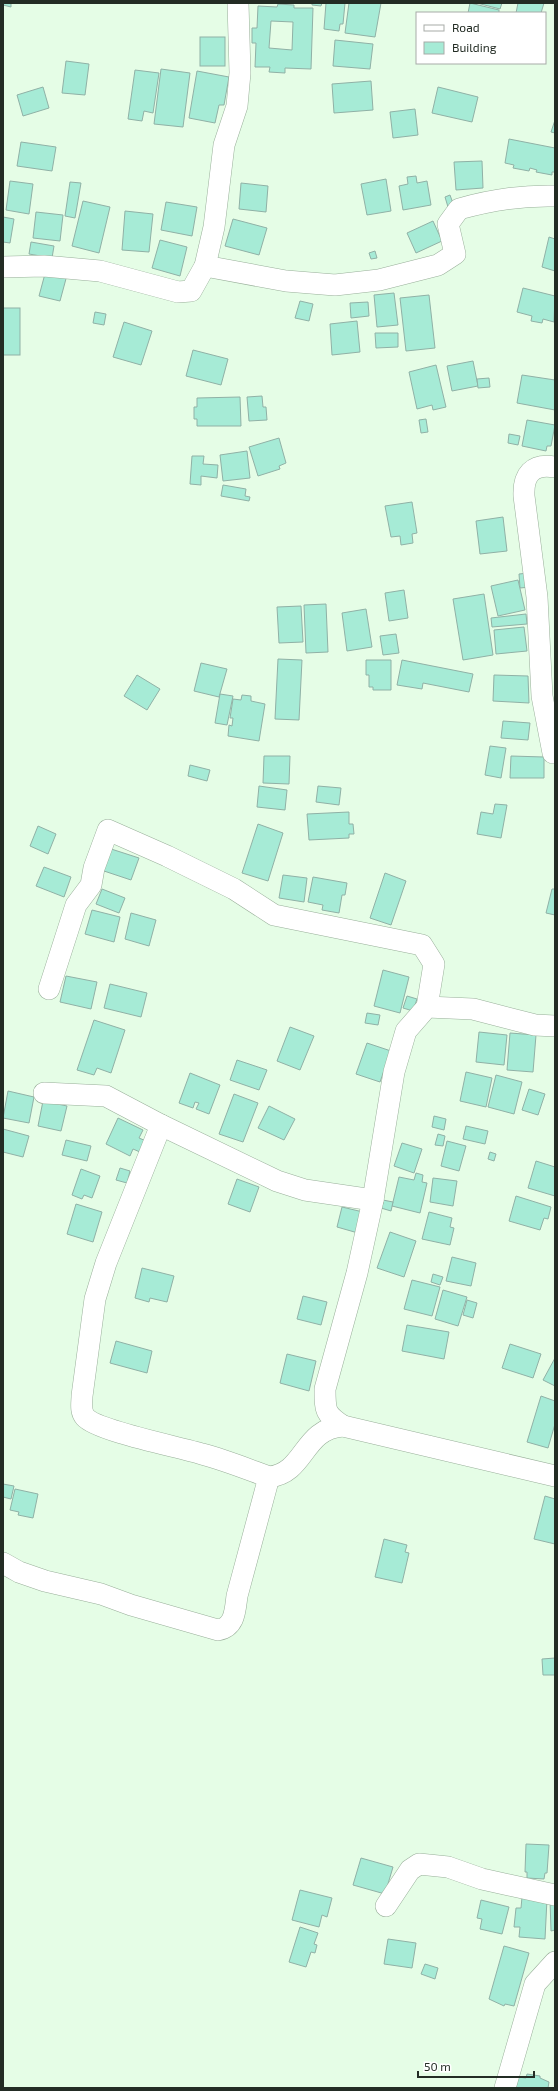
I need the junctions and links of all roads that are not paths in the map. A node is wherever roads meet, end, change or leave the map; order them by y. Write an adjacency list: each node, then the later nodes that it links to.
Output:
1 (238, 3): 3 (street)
2 (555, 196): 3 (street)
3 (205, 266): 4 (street)
4 (3, 267)
5 (555, 467): 6 (street)
6 (553, 753)
7 (49, 989): 8 (street)
8 (427, 1007): 9 (street); 12 (street)
9 (555, 1026)
10 (44, 1093): 11 (street)
11 (161, 1125): 12 (street); 15 (street)
12 (373, 1200): 13 (street)
13 (342, 1426): 14 (street); 15 (street)
14 (555, 1476)
15 (269, 1477): 16 (street)
16 (3, 1564)
17 (555, 1895): 18 (street)
18 (386, 1906)
19 (555, 1962): 20 (street)
20 (505, 2088)

